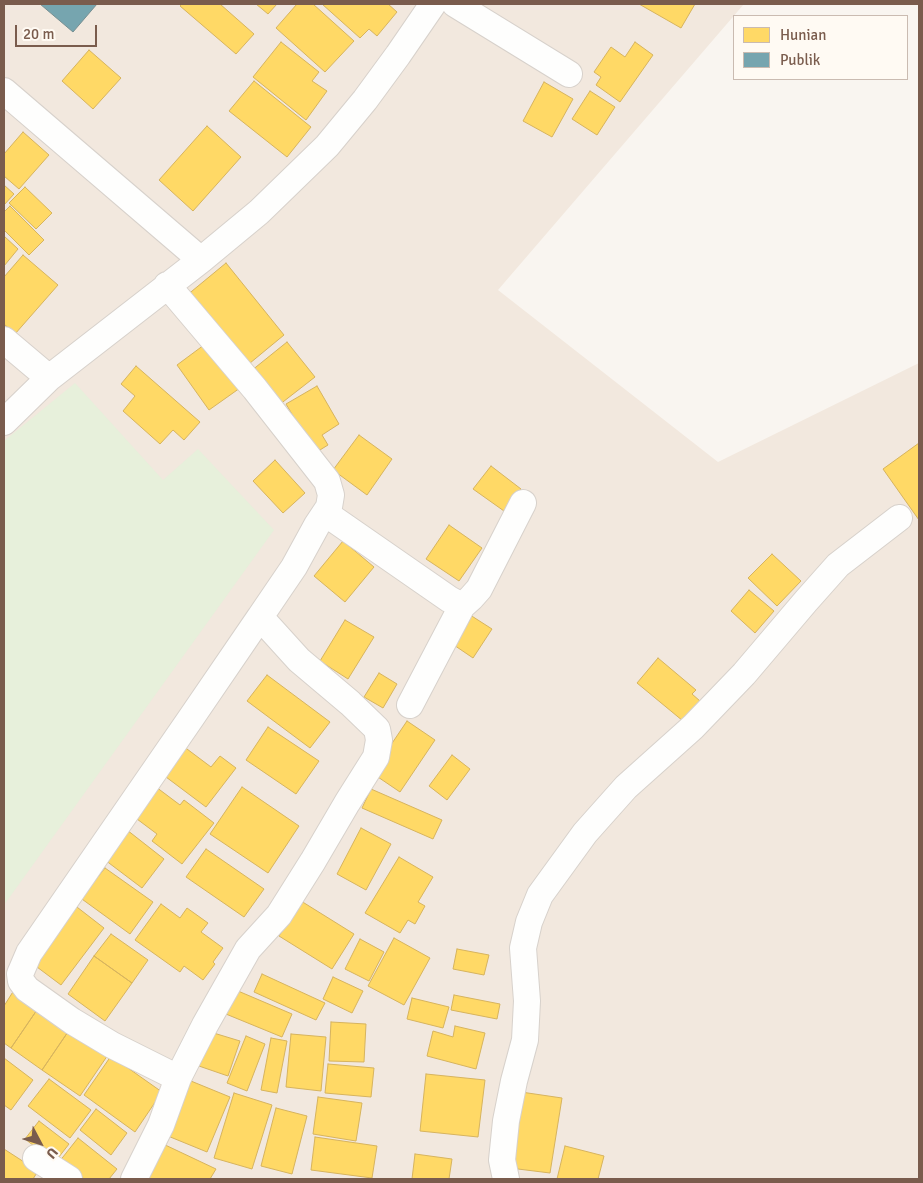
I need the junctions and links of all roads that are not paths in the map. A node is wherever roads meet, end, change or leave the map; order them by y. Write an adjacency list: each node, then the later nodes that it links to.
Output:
1 (433, 4): 5 (street)
2 (455, 4): 3 (street)
3 (569, 74)
4 (4, 91): 5 (street)
5 (201, 260): 6 (street)
6 (167, 285): 8 (street); 11 (street)
7 (4, 340): 8 (street)
8 (49, 378): 9 (street)
9 (4, 422)
10 (523, 503): 13 (street)
11 (325, 513): 13 (street); 14 (street)
12 (900, 518): 22 (street)
13 (462, 606): 15 (street)
14 (260, 616): 16 (street); 18 (street)
15 (410, 705)
16 (20, 974): 17 (street); 18 (street)
17 (4, 995)
18 (178, 1078): 21 (street)
19 (36, 1158): 20 (street)
20 (69, 1179)
21 (134, 1179)
22 (506, 1179)

